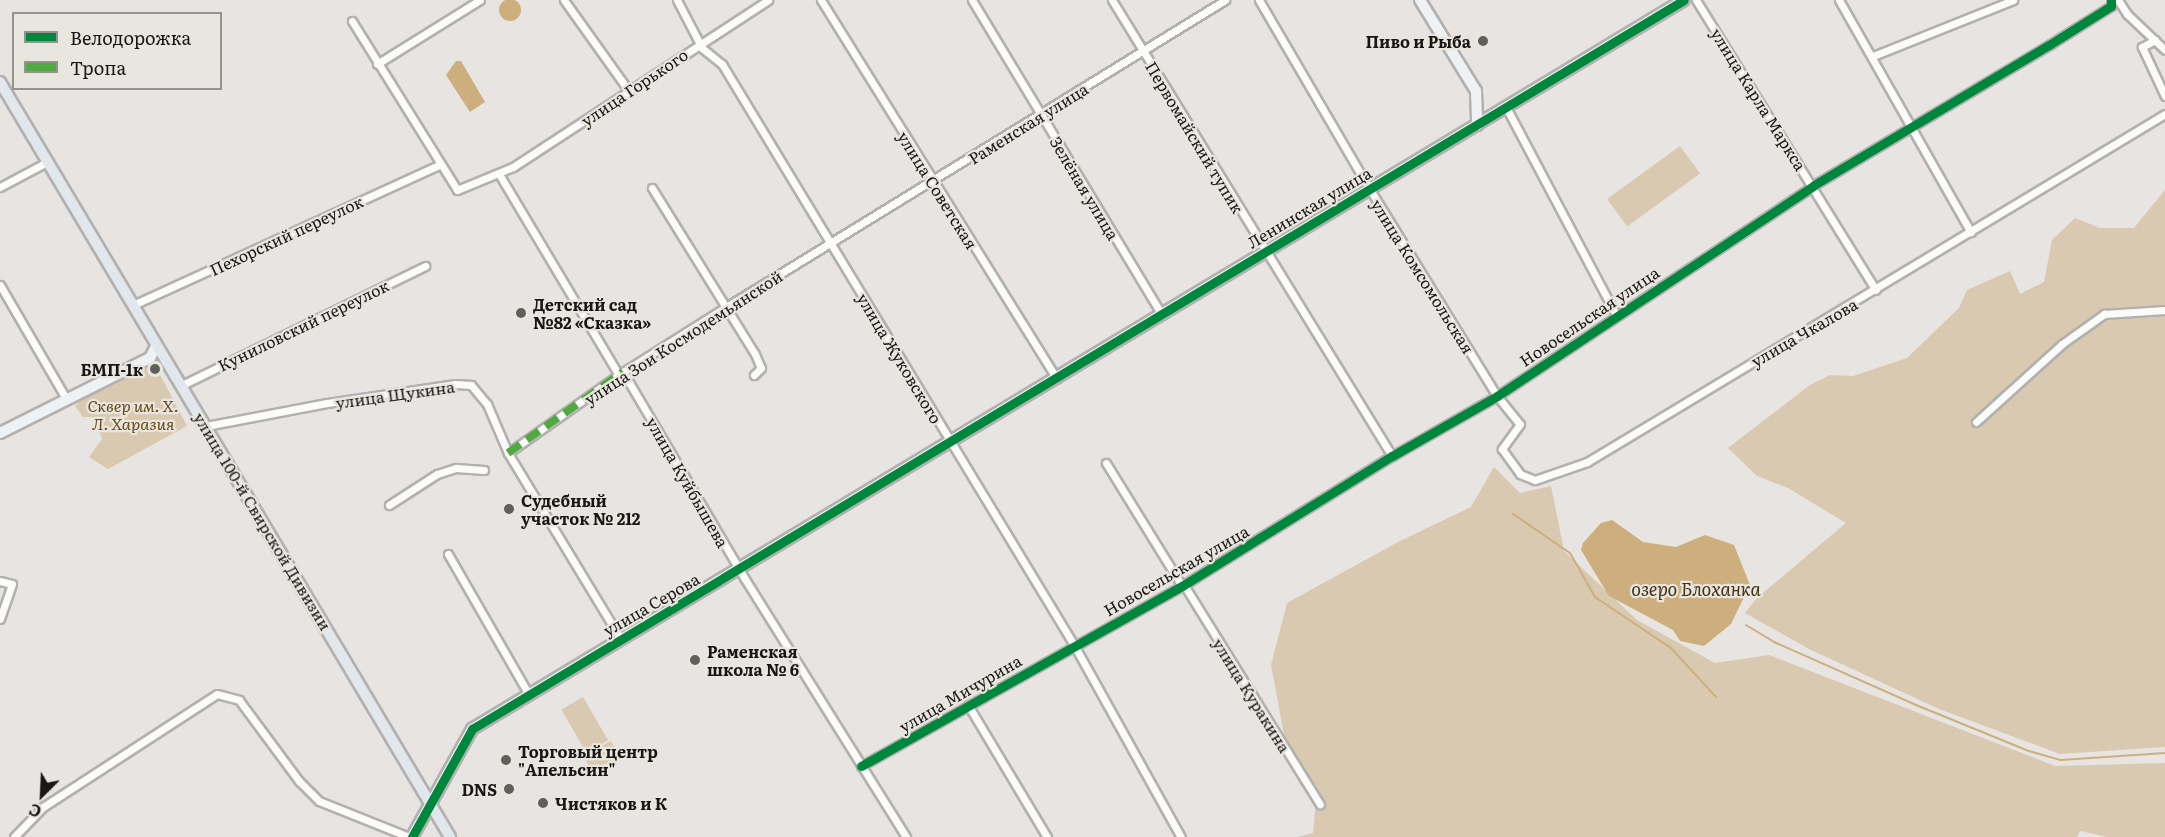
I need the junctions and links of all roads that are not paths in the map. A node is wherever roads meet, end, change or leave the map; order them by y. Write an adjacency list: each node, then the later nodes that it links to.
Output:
1 (480, 0): 23 (street)
2 (564, 0): 25 (street)
3 (677, 0): 19 (street, улица Жуковского)
4 (768, 0): 19 (street, улица Горького)
5 (821, 0): 35 (street, улица Советская)
6 (972, 0): 29 (street, Зелёная улица)
7 (1112, 0): 21 (street, Первомайский тупик)
8 (1225, 0): 21 (street, Раменская улица)
9 (1259, 0): 39 (street, улица Комсомольская)
10 (1420, 0): 30 (street)
11 (1684, 0): 27 (street, Ленинская улица)
12 (1696, 0): 36 (street, улица Карла Маркса)
13 (1839, 0): 22 (street)
14 (2013, 0): 22 (street)
15 (2111, 0): 31 (street, Новосельская улица)
16 (2118, 0): 18 (street)
17 (352, 21): 23 (street)
18 (2155, 40): 20 (street); 26 (street)
19 (701, 42): 25 (street, улица Горького); 41 (street, улица Жуковского)
20 (2165, 50)
21 (1143, 52): 29 (street, Раменская улица); 42 (street, Первомайский тупик)
22 (1873, 56): 31 (street)
23 (377, 64): 33 (street)
24 (0, 82): 32 (main road, улица 100-й Свирской Дивизии)
25 (629, 91): 34 (street, улица Горького)
26 (2165, 96)
27 (1507, 109): 30 (street, Ленинская улица); 50 (street)
28 (2165, 114): 40 (street, улица Чкалова)
29 (1041, 115): 35 (street, Раменская улица); 49 (street, Зелёная улица)
30 (1477, 125): 39 (street, Ленинская улица)
31 (1911, 126): 36 (street, Новосельская улица); 40 (street)
32 (49, 161): 37 (street); 46 (main road, улица 100-й Свирской Дивизии)
33 (439, 165): 34 (street, улица Горького); 46 (street, Пехорский переулок)
34 (499, 174): 52 (street)
35 (933, 182): 41 (street, Раменская улица); 54 (street, улица Советская)
36 (1814, 185): 45 (street, улица Карла Маркса); 50 (street, Новосельская улица)
37 (0, 187)
38 (652, 188): 47 (street)
39 (1369, 188): 42 (street, Ленинская улица); 56 (street, улица Комсомольская)
40 (1971, 232): 45 (street, улица Чкалова)
41 (830, 244): 47 (street, улица Зои Космодемьянской); 61 (street, улица Жуковского)
42 (1265, 252): 49 (street, Ленинская улица); 63 (street, Первомайский тупик)
43 (425, 266): 55 (street, Куниловский переулок)
44 (0, 285): 57 (street)
45 (1876, 290): 56 (street, улица Чкалова)
46 (133, 305): 51 (main road, улица 100-й Свирской Дивизии)
47 (726, 307): 52 (street, улица Зои Космодемьянской); 53 (street)
48 (2165, 310): 58 (street)
49 (1162, 315): 54 (street, Ленинская улица)
50 (1616, 315): 56 (street, Новосельская улица)
51 (156, 346): 55 (main road, улица 100-й Свирской Дивизии); 57 (street)
52 (621, 373): 62 (street, улица Зои Космодемьянской); 68 (street, улица Куйбышева)
53 (754, 375)
54 (1057, 379): 61 (street, Ленинская улица)
55 (182, 385): 59 (main road, улица 100-й Свирской Дивизии)
56 (1497, 396): 63 (street, Новосельская улица)
57 (67, 400): 60 (street)
58 (1976, 422)
59 (206, 426): 62 (street, улица Щукина); 77 (main road, улица 100-й Свирской Дивизии)
60 (0, 433)
61 (952, 443): 68 (street, улица Серова); 73 (street, улица Жуковского)
62 (508, 453): 72 (street, улица Щукина)
63 (1392, 456): 70 (street, Новосельская улица)
64 (1106, 464): 70 (street, улица Куракина)
65 (484, 470): 66 (street)
66 (389, 505)
67 (448, 554): 74 (street)
68 (740, 570): 72 (street, улица Серова); 76 (street, улица Куйбышева)
69 (0, 581): 71 (street)
70 (1183, 586): 73 (street, Новосельская улица); 78 (street, улица Куракина)
71 (0, 619)
72 (620, 638): 74 (street, улица Серова)
73 (1074, 645): 75 (street, улица Мичурина); 84 (street, улица Жуковского)
74 (529, 695): 77 (street, улица Серова)
75 (968, 705): 76 (street, улица Мичурина); 83 (street)
76 (861, 766): 82 (street, улица Куйбышева)
77 (431, 802): 80 (street, улица Серова); 81 (main road, улица 100-й Свирской Дивизии)
78 (1320, 804)
79 (14, 837): 80 (street)
80 (410, 837)
81 (450, 837)
82 (906, 837)
83 (1047, 837)
84 (1181, 837)

